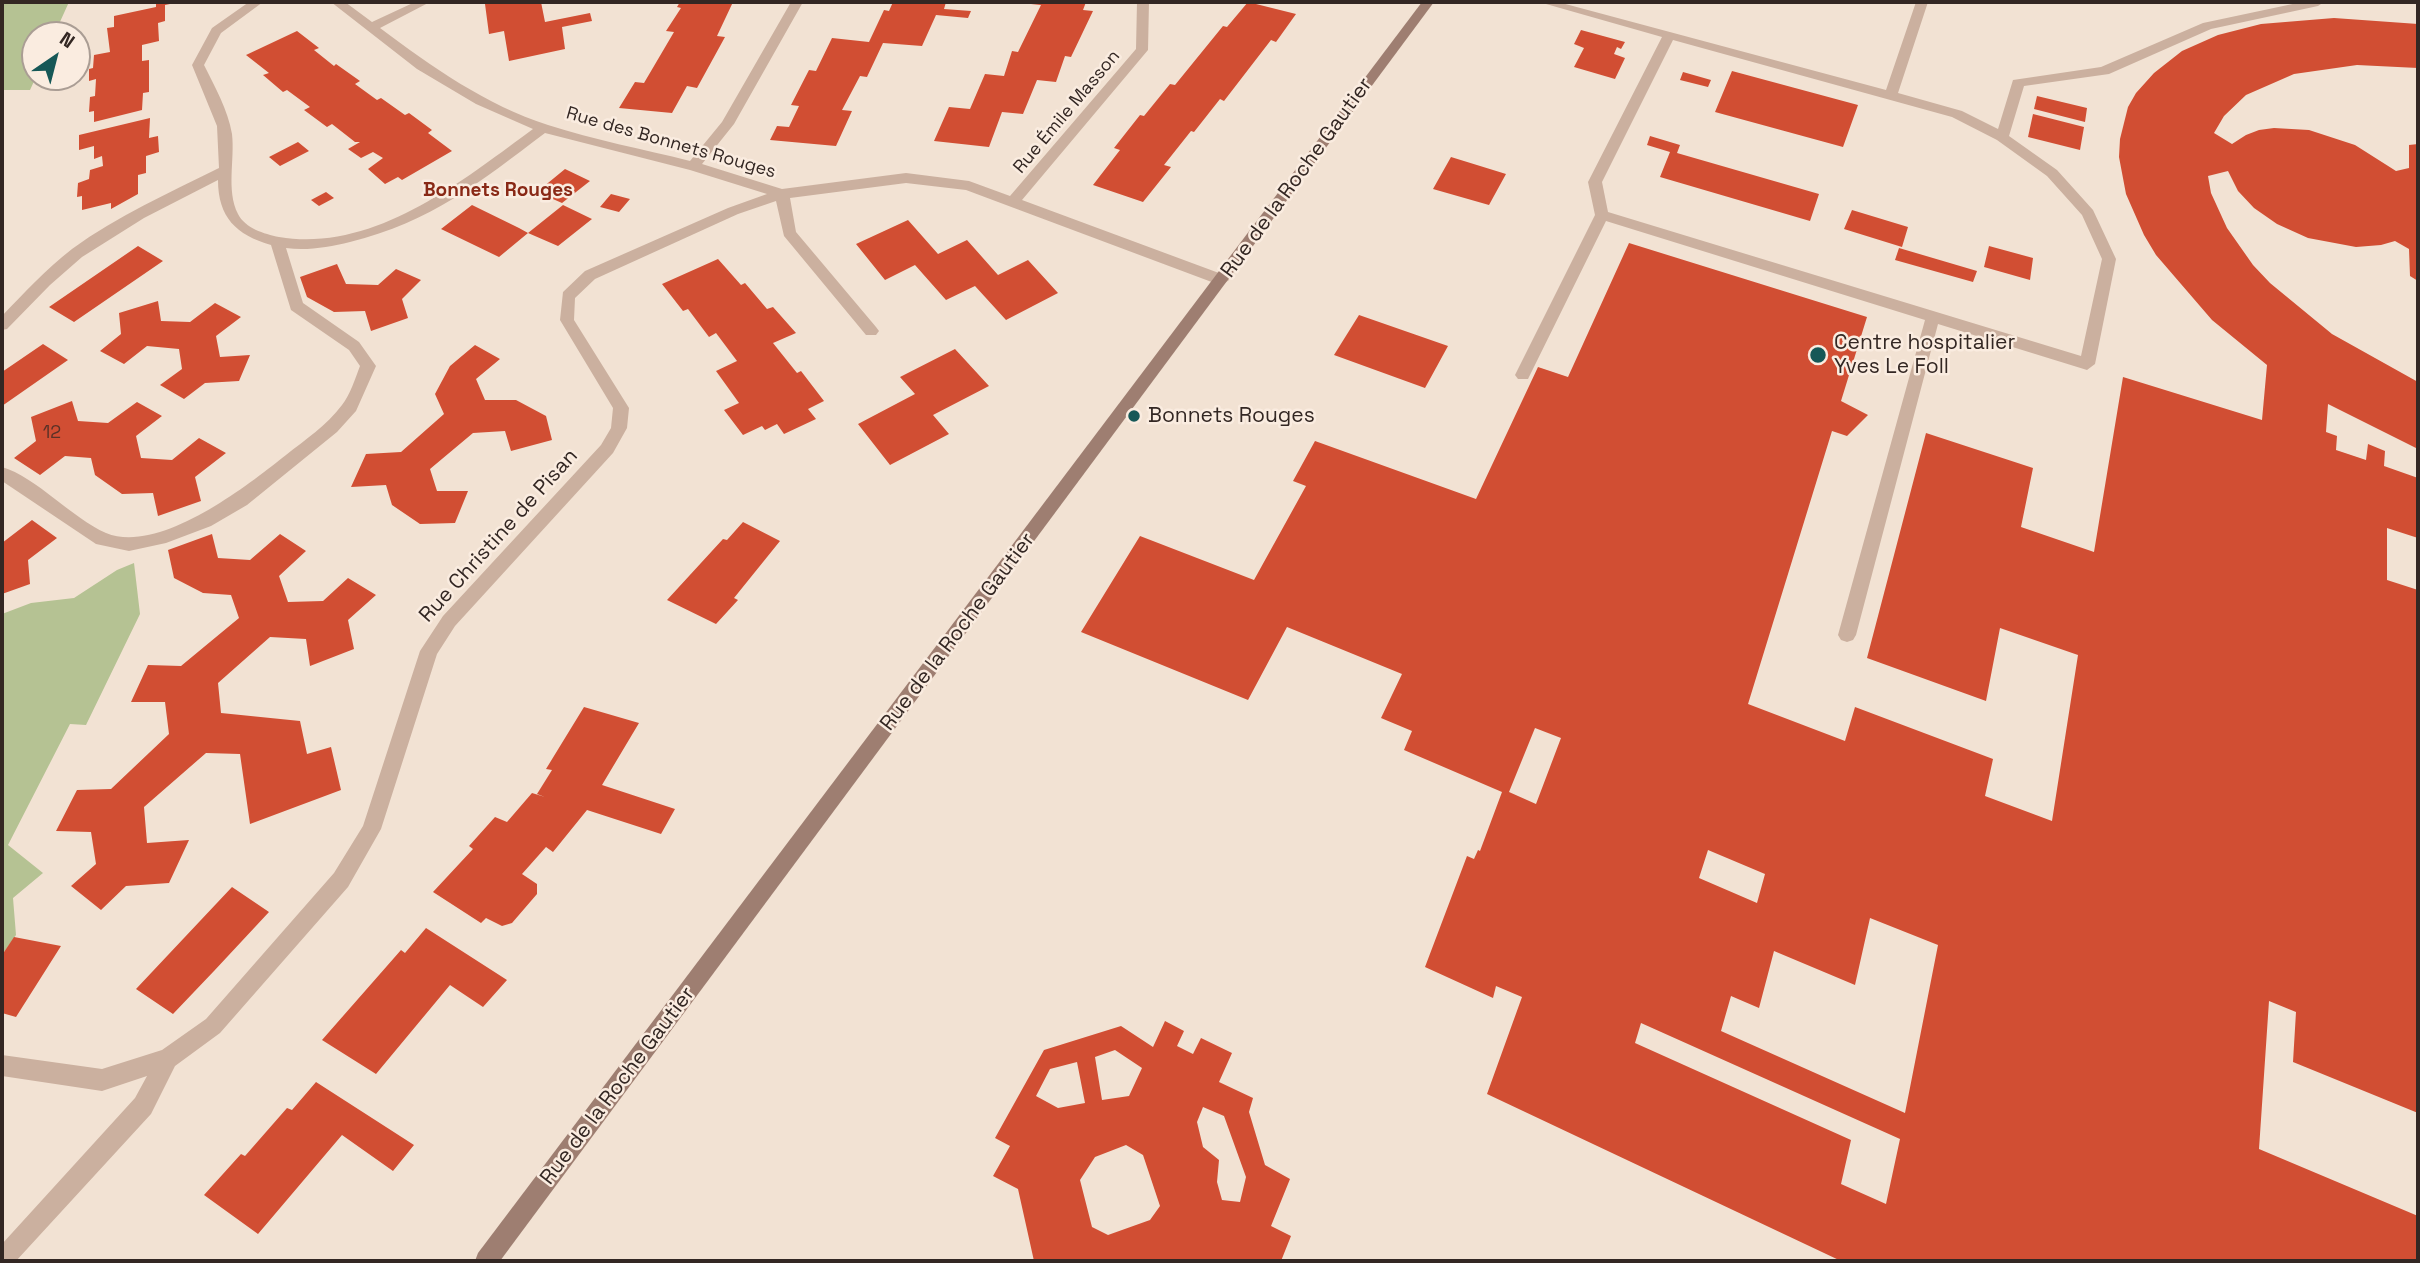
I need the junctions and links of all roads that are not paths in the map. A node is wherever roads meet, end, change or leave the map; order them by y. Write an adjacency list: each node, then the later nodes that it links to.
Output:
1 (257, 2): 16 (street)
2 (337, 2): 10 (street, Rue des Bonnets Rouges)
3 (424, 2): 10 (street)
4 (797, 2): 15 (street)
5 (1143, 2): 18 (street, Rue Émile Masson)
6 (1428, 2): 21 (street, Rue de la Roche Gautier)
7 (1545, 2): 11 (street)
8 (1922, 2): 12 (street)
9 (2318, 2): 14 (street)
10 (371, 28): 13 (street, Rue des Bonnets Rouges)
11 (1669, 35): 12 (street); 19 (street)
12 (1891, 95): 14 (street)
13 (543, 128): 15 (street, Rue des Bonnets Rouges); 20 (street)
14 (2002, 137): 22 (street)
15 (693, 166): 17 (street, Rue des Bonnets Rouges)
16 (224, 171): 20 (street); 23 (street)
17 (782, 194): 18 (street, Rue des Bonnets Rouges); 24 (street); 28 (street, Rue Christine de Pisan)
18 (1013, 202): 21 (street, Rue des Bonnets Rouges)
19 (1602, 215): 22 (street); 25 (street)
20 (277, 242): 26 (street)
21 (1222, 280): 31 (street, Rue de la Roche Gautier)
22 (1933, 316): 27 (street)
23 (2, 325)
24 (871, 331)
25 (1523, 375)
26 (2, 473)
27 (1847, 635)
28 (168, 1059): 29 (street, Rue Christine de Pisan); 30 (street)
29 (2, 1065)
30 (2, 1260)
31 (486, 1261)

